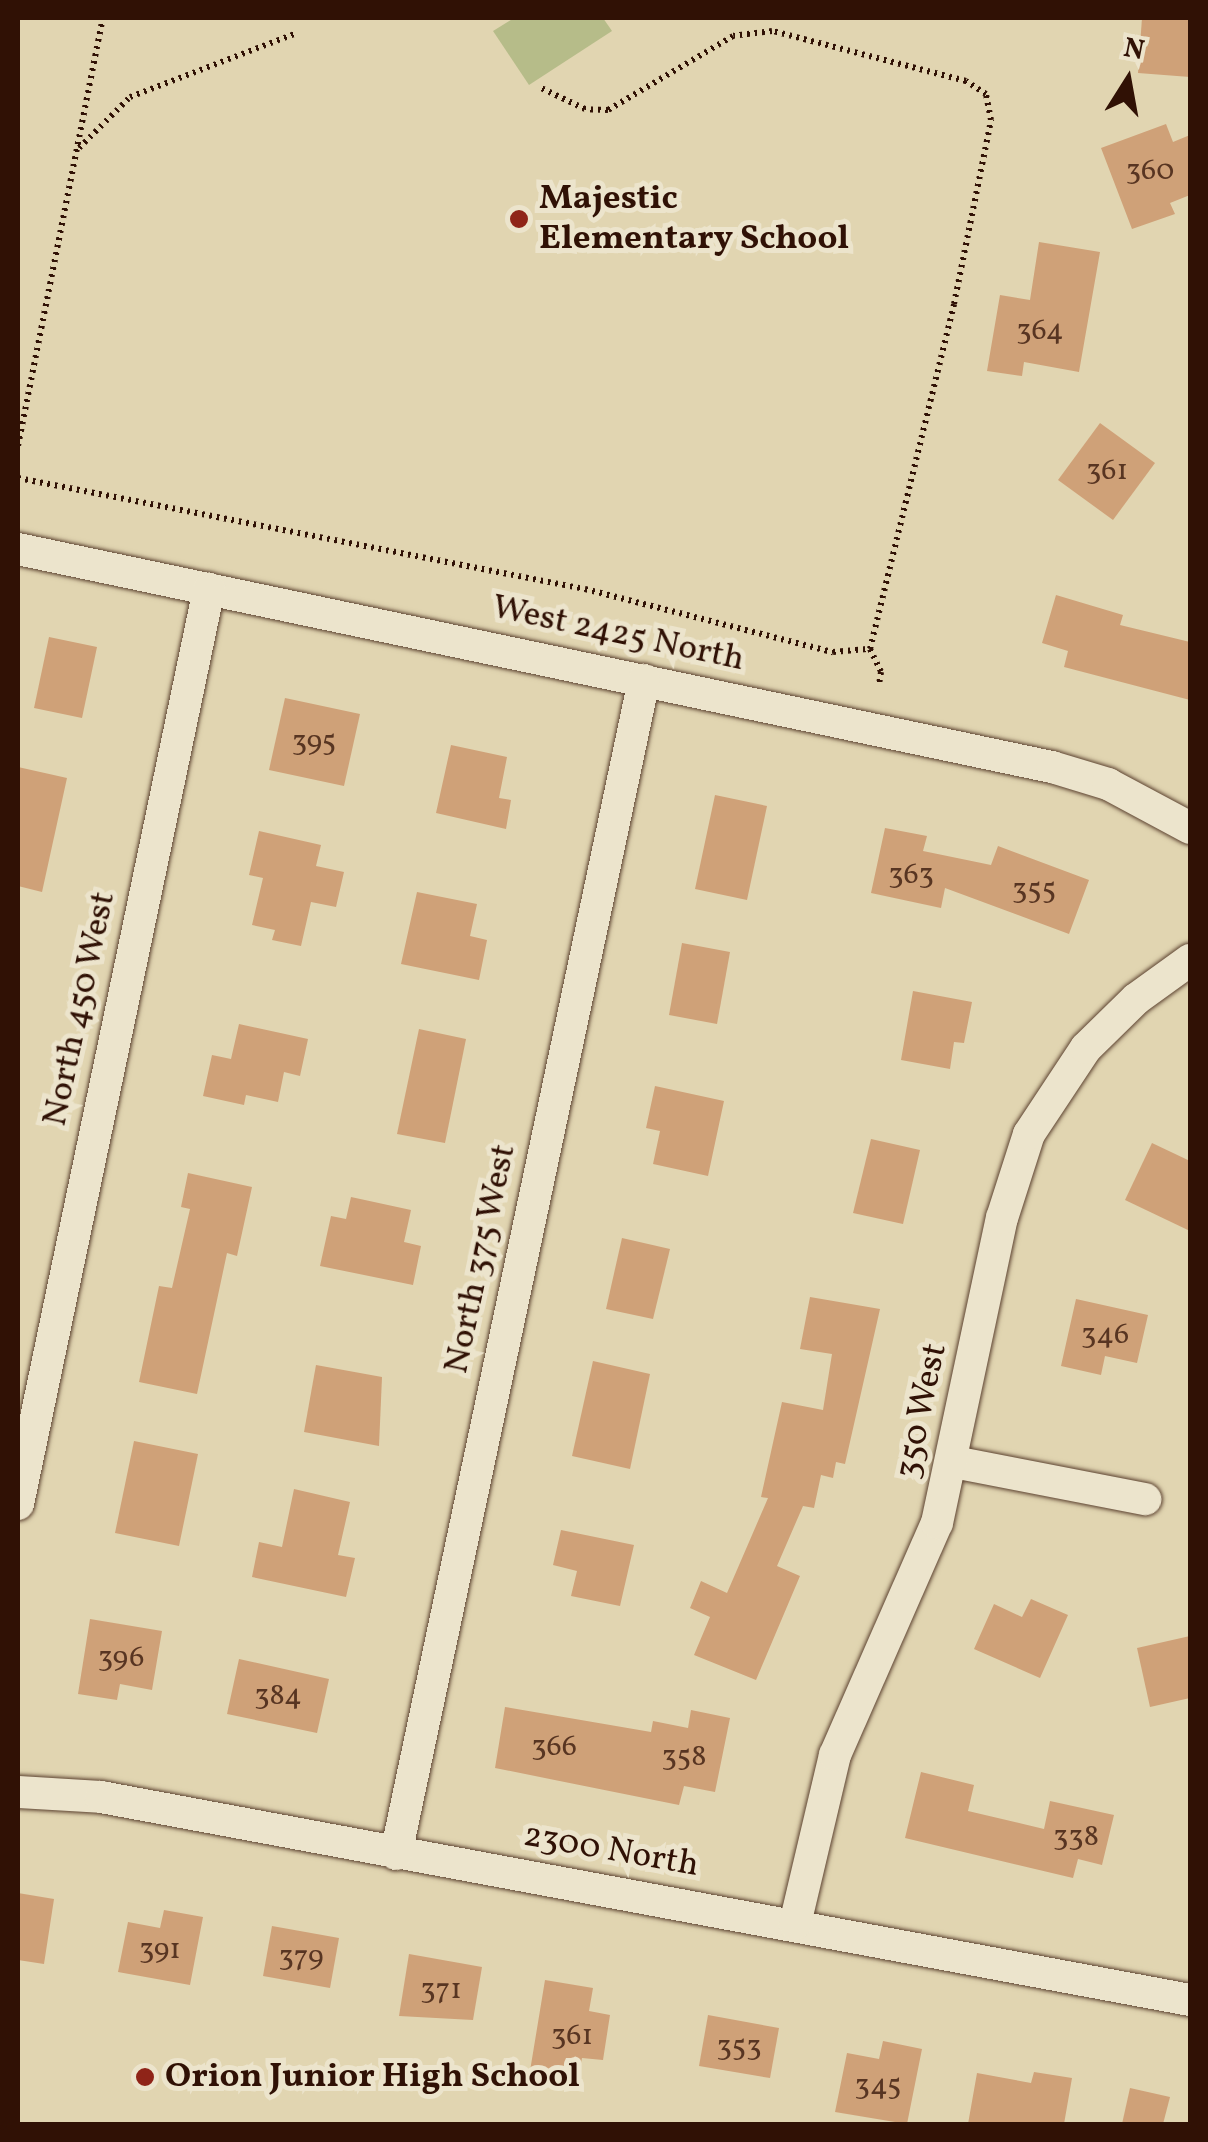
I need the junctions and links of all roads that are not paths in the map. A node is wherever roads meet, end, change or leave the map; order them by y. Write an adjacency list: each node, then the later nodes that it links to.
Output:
1 (18, 549): 2 (street, West 2425 North)
2 (208, 590): 3 (street, West 2425 North); 8 (street, North 450 West)
3 (644, 680): 4 (street, West 2425 North); 10 (street, North 375 West)
4 (1190, 828)
5 (1190, 960): 6 (street, 350 West)
6 (954, 1462): 7 (street); 11 (street, 350 West)
7 (1145, 1499)
8 (18, 1504)
9 (18, 1792): 10 (street, 2300 North)
10 (396, 1854): 11 (street, 2300 North)
11 (795, 1924): 12 (street, 2300 North)
12 (1190, 2000)

